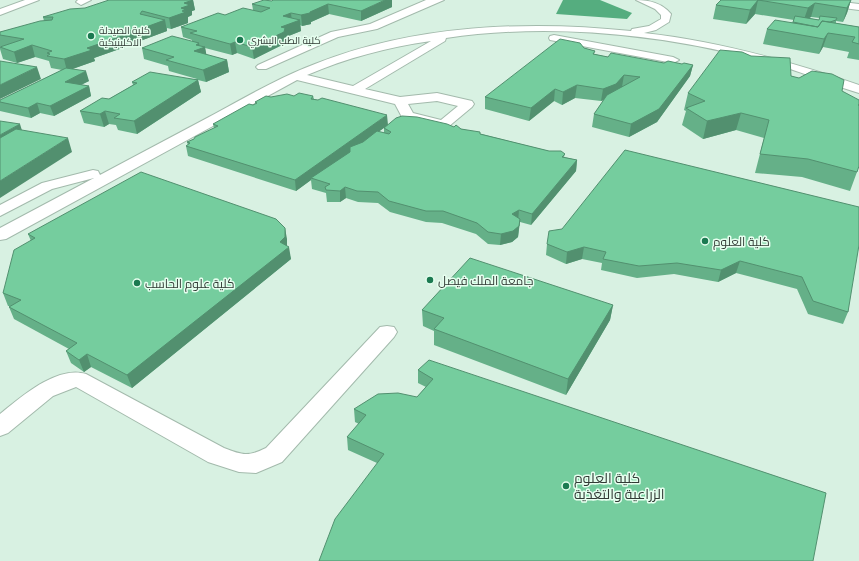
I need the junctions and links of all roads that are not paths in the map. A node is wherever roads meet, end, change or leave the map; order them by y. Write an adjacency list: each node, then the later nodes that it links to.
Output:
1 (34, 0): 7 (street)
2 (439, 0): 13 (street)
3 (641, 0): 8 (street)
4 (650, 0): 9 (street)
5 (804, 0): 6 (street)
6 (859, 7)
7 (0, 12)
8 (656, 31): 9 (street); 10 (street); 19 (street)
9 (673, 32): 15 (street); 16 (street)
10 (449, 35): 11 (street); 14 (street)
11 (438, 42): 12 (street); 17 (street)
12 (673, 60)
13 (262, 66)
14 (296, 76): 17 (street); 22 (street)
15 (859, 83)
16 (859, 89)
17 (355, 90): 18 (street)
18 (400, 101)
19 (93, 174): 20 (street); 21 (street)
20 (0, 211)
21 (0, 224)
22 (0, 235)
23 (387, 332): 24 (street)
24 (0, 427)

